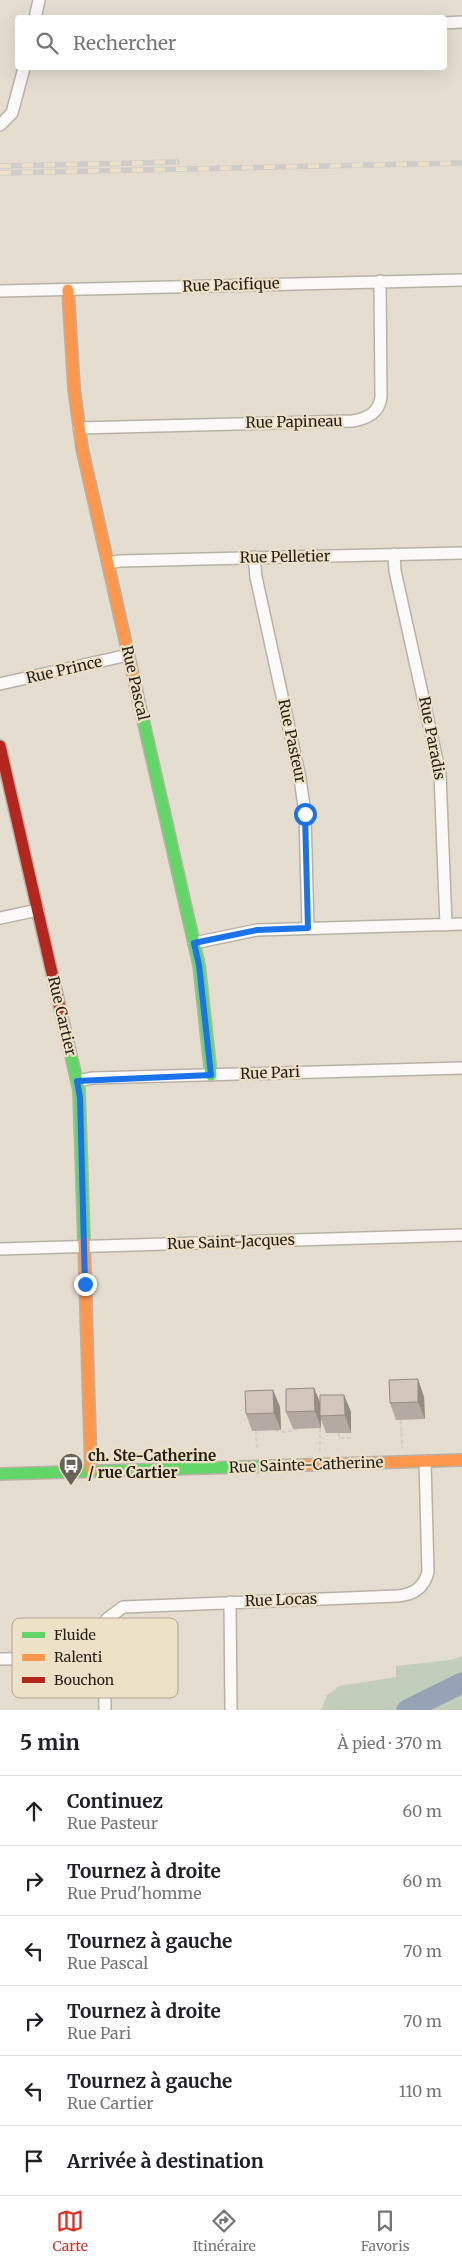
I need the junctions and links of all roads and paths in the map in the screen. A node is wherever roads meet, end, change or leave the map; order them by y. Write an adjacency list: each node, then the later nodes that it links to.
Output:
1 (39, 0): 2 (street)
2 (36, 15)
3 (462, 22): 4 (street)
4 (447, 23)
5 (24, 70): 6 (street)
6 (3, 124)
7 (462, 280): 8 (street, Rue Pacifique)
8 (380, 281): 9 (street, Rue Pacifique); 11 (street, Rue Papineau)
9 (68, 290): 10 (street, Rue Pacifique); 11 (street, Rue Pascal)
10 (0, 291)
11 (79, 428): 15 (street, Rue Pascal)
12 (462, 553): 13 (street, Rue Pelletier)
13 (394, 554): 14 (street, Rue Pelletier); 22 (street, Rue Paradis)
14 (254, 557): 15 (street, Rue Pelletier); 23 (street, Rue Pasteur)
15 (108, 564): 16 (street, Rue Pascal)
16 (128, 655): 17 (street, Rue Prince); 24 (street, Rue Pascal)
17 (0, 684)
18 (0, 746): 19 (street, Rue Cartier)
19 (38, 910): 20 (street); 27 (street, Rue Cartier)
20 (0, 918)
21 (462, 924): 22 (street)
22 (446, 925): 23 (street)
23 (308, 928): 24 (street)
24 (194, 943): 26 (street, Rue Pascal)
25 (462, 1068): 26 (street, Rue Pari)
26 (211, 1075): 27 (street, Rue Pari)
27 (77, 1081): 29 (street, Rue Cartier)
28 (462, 1235): 29 (street, Rue Saint-Jacques)
29 (84, 1247): 30 (street, Rue Saint-Jacques); 43 (street, Rue Cartier)
30 (0, 1249)
31 (401, 1420): 38 (path)
32 (320, 1428): 39 (path)
33 (298, 1429): 34 (path)
34 (275, 1430)
35 (256, 1431): 40 (path)
36 (339, 1433): 37 (path)
37 (354, 1438)
38 (402, 1454)
39 (320, 1455)
40 (257, 1457)
41 (462, 1460): 42 (street, Rue Sainte-Catherine)
42 (425, 1461): 43 (street, Rue Sainte-Catherine); 45 (street, Rue Locas)
43 (91, 1471): 44 (street, Rue Sainte-Catherine)
44 (0, 1474)
45 (230, 1602): 46 (street, Rue Locas); 47 (street)
46 (108, 1618)
47 (231, 1710)

